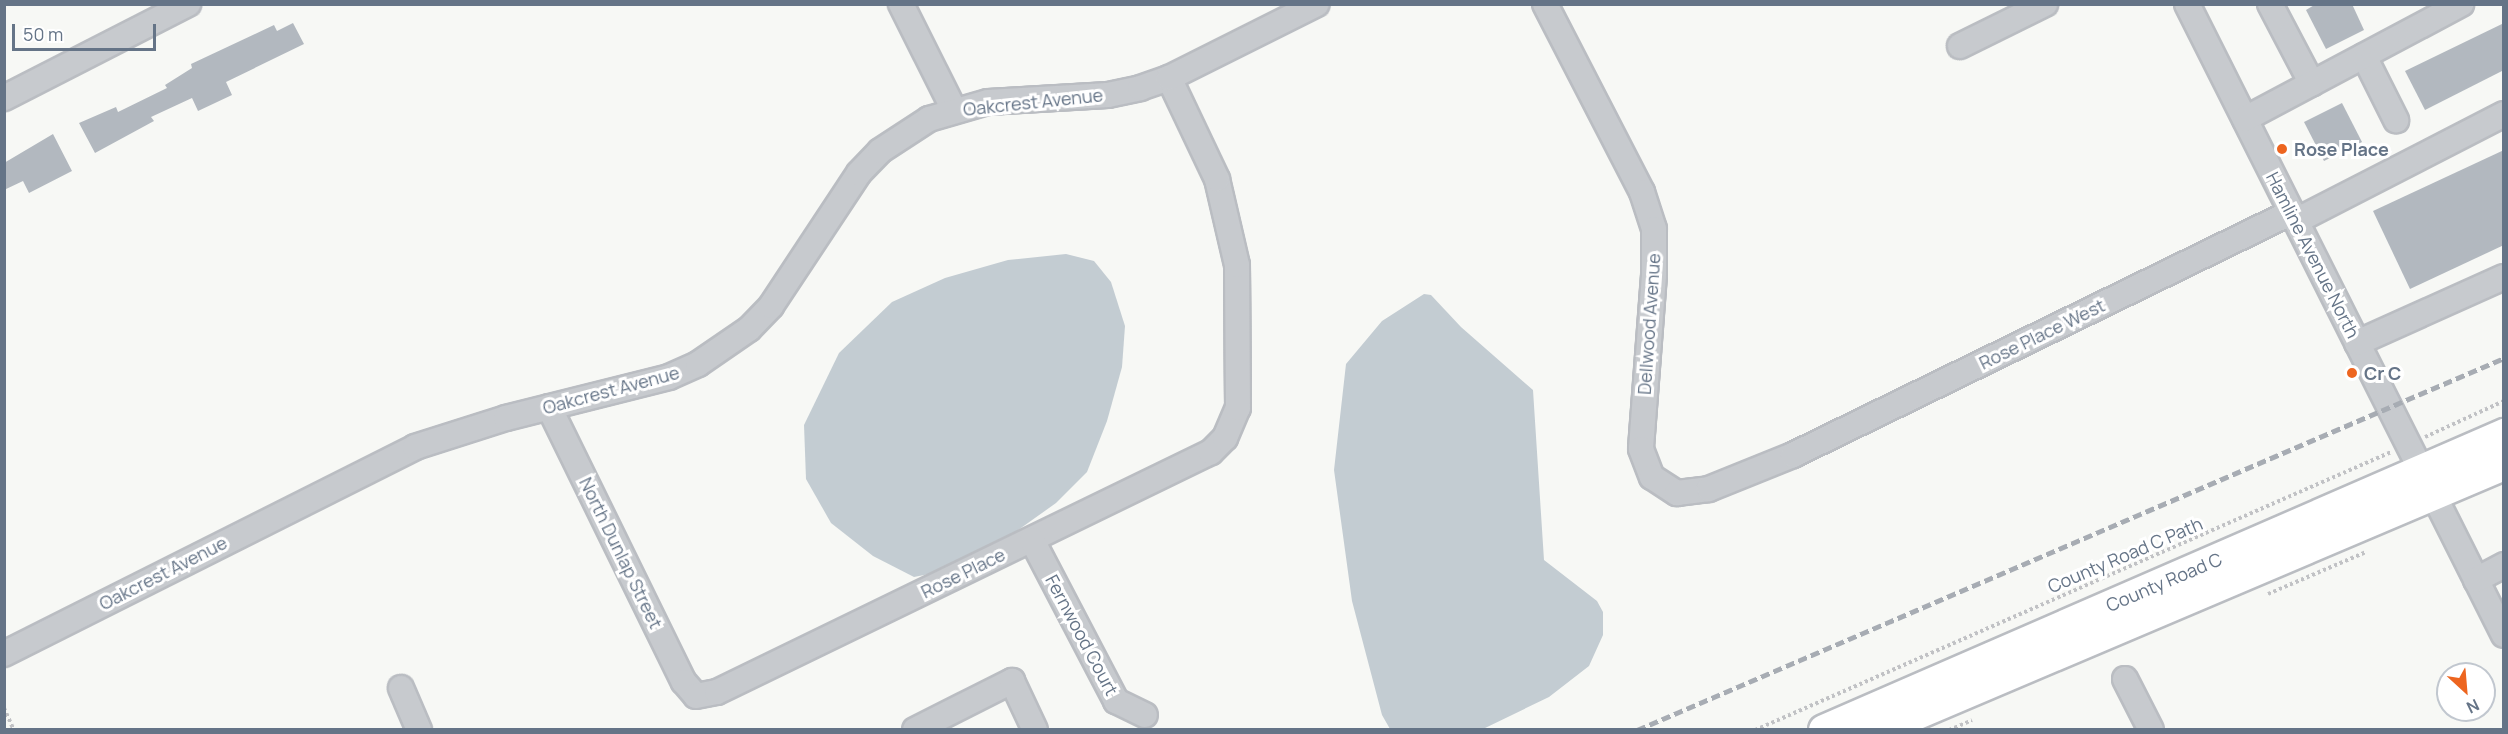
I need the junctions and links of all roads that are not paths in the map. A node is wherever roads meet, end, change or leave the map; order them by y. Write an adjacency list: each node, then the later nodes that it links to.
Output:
1 (188, 4): 13 (street)
2 (901, 4): 14 (street)
3 (1317, 4): 11 (street, Oakcrest Avenue)
4 (1545, 4): 23 (street, Dellwood Avenue)
5 (2045, 4): 9 (street)
6 (2187, 4): 16 (street, Hamline Avenue North)
7 (2270, 4): 12 (street)
8 (2461, 4): 10 (street)
9 (1960, 46)
10 (2364, 56): 12 (street); 17 (street)
11 (1169, 78): 14 (street, Oakcrest Avenue); 26 (street, Rose Place)
12 (2312, 84): 16 (street)
13 (4, 98)
14 (954, 110): 21 (street, Oakcrest Avenue)
15 (2504, 114): 18 (street, Rose Place West)
16 (2245, 119): 18 (street, Hamline Avenue North)
17 (2396, 120)
18 (2294, 216): 20 (street, Hamline Avenue North); 23 (street, Rose Place West)
19 (2504, 277): 20 (street)
20 (2357, 344): 25 (street, Hamline Avenue North)
21 (549, 407): 30 (street, Oakcrest Avenue); 33 (street, North Dunlap Street)
22 (2504, 435): 25 (main road, County Road C)
23 (1793, 455)
24 (2504, 465): 25 (main road, County Road C)
25 (2420, 470): 28 (street, Hamline Avenue North); 38 (main road, County Road C); 39 (main road, County Road C)
26 (1032, 540): 33 (street, Rose Place); 34 (street, Fernwood Court)
27 (2504, 565): 28 (street)
28 (2476, 580): 29 (street, Hamline Avenue North)
29 (2504, 635)
30 (4, 654)
31 (2125, 679): 40 (street)
32 (401, 688): 35 (street)
33 (696, 696)
34 (1145, 715)
35 (419, 729)
36 (915, 729): 37 (street)
37 (1035, 729)
38 (1824, 729)
39 (1880, 729)
40 (2151, 729)

